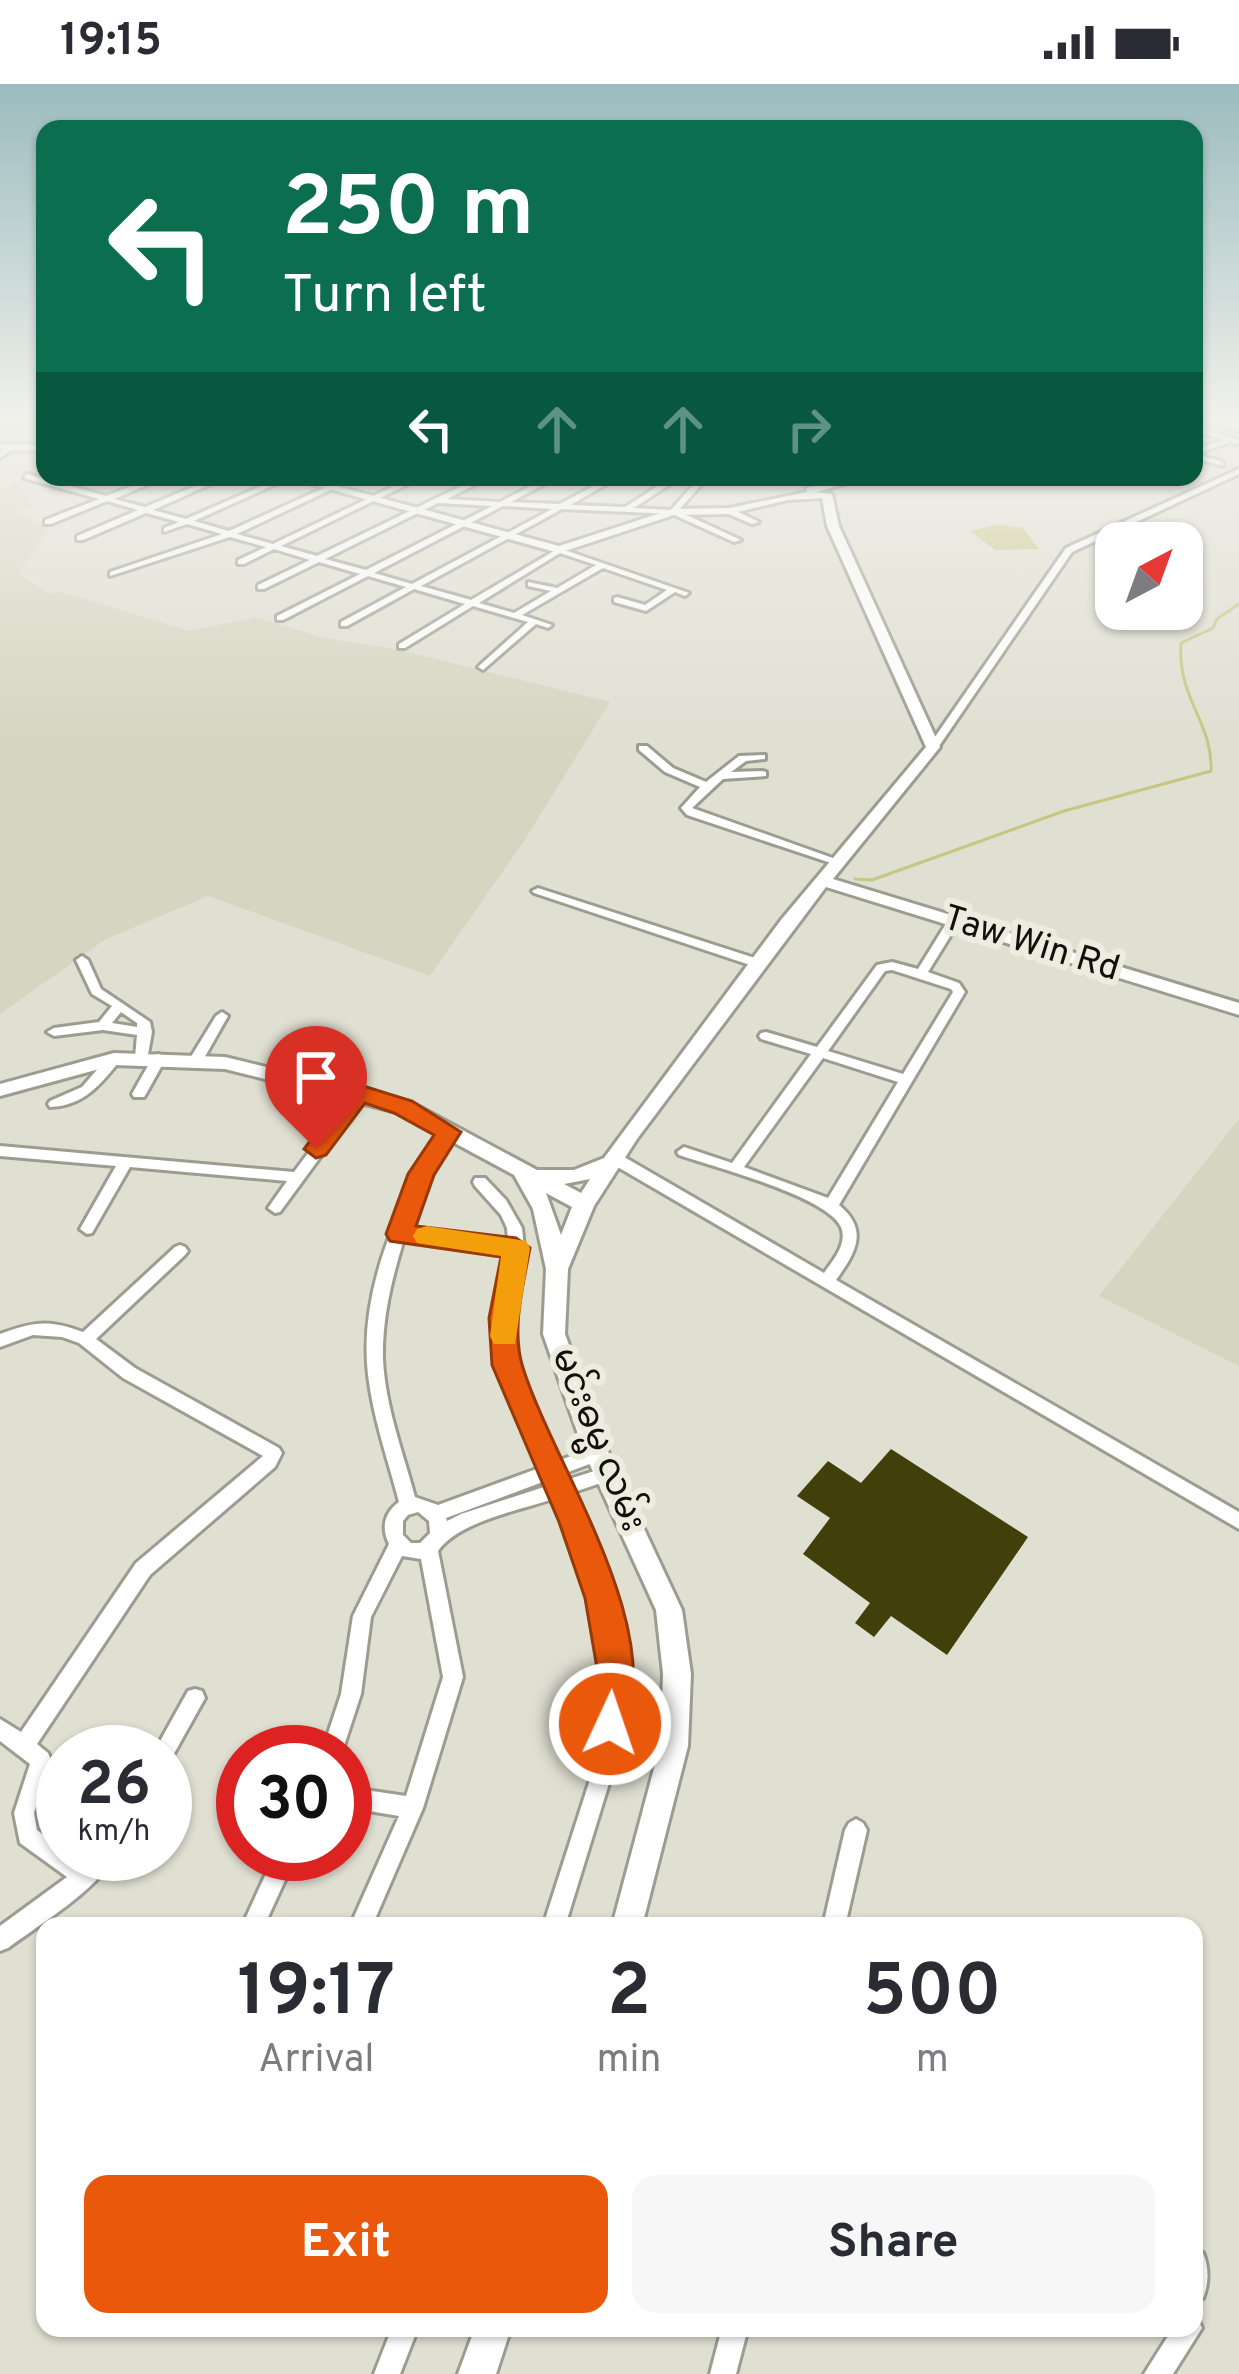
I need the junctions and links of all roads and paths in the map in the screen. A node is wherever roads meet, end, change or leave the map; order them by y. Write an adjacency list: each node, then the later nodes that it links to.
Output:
1 (104, 528): 17 (street)
2 (172, 528): 14 (street)
3 (210, 528): 15 (street)
4 (243, 528): 15 (street)
5 (314, 528): 19 (street)
6 (383, 528): 21 (street)
7 (453, 528): 24 (street)
8 (480, 528): 16 (main road)
9 (524, 528): 16 (street)
10 (625, 528): 20 (main road)
11 (709, 528): 18 (street)
12 (837, 528): 42 (main road)
13 (1117, 528): 42 (street)
14 (167, 530)
15 (230, 534): 19 (street); 25 (street)
16 (510, 536): 20 (main road); 29 (street)
17 (80, 538)
18 (737, 540)
19 (277, 546): 21 (street); 22 (street)
20 (559, 550): 23 (street); 30 (street)
21 (319, 559): 24 (street); 28 (street)
22 (241, 562)
23 (599, 567): 31 (street); 32 (street)
24 (368, 573): 29 (street); 35 (street)
25 (113, 574)
26 (483, 584): 30 (street)
27 (530, 584): 31 (street)
28 (261, 587)
29 (419, 587): 33 (street); 37 (street)
30 (501, 589): 33 (street)
31 (555, 590): 34 (street)
32 (617, 600)
33 (477, 604): 34 (street); 39 (street)
34 (516, 616): 36 (street)
35 (280, 618)
36 (534, 621): 38 (street); 40 (street)
37 (344, 624)
38 (548, 625)
39 (402, 646)
40 (483, 668)
41 (643, 748): 46 (street)
42 (933, 748): 47 (main road, မင်းဓမ္မ လမ်း)
43 (761, 757): 45 (street)
44 (762, 775): 45 (street)
45 (719, 776): 46 (street)
46 (707, 786): 47 (street)
47 (830, 871): 49 (main road, Taw Win Rd); 51 (main road, မင်းဓမ္မ လမ်း)
48 (538, 891): 51 (street)
49 (953, 922): 52 (street); 54 (main road, Taw Win Rd)
50 (82, 960): 53 (street)
51 (757, 963): 74 (main road, မင်းဓမ္မ လမ်း)
52 (921, 974): 61 (street); 66 (street)
53 (120, 1005): 56 (street); 58 (street)
54 (1239, 1009)
55 (222, 1016): 64 (street)
56 (104, 1026): 57 (street); 58 (street)
57 (54, 1032)
58 (145, 1032): 62 (street)
59 (766, 1036): 61 (street)
60 (304, 1037): 65 (street)
61 (822, 1052): 66 (street); 76 (street)
62 (151, 1058): 63 (main road); 64 (main road); 69 (street)
63 (114, 1059): 67 (main road); 70 (street)
64 (196, 1060): 65 (main road)
65 (274, 1073): 68 (main road)
66 (908, 1080): 80 (street)
67 (0, 1090)
68 (360, 1093): 71 (main road); 78 (street)
69 (139, 1094)
70 (55, 1104)
71 (448, 1132): 77 (main road); 84 (street)
72 (0, 1151): 75 (street)
73 (684, 1152): 76 (street)
74 (612, 1160): 77 (main road); 81 (main road, မင်းဓမ္မ လမ်း); 88 (street)
75 (126, 1162): 78 (street); 83 (street)
76 (735, 1169): 80 (street)
77 (524, 1175): 81 (main road); 87 (main road)
78 (295, 1177): 82 (street)
79 (480, 1182): 85 (street)
80 (833, 1202): 88 (street)
81 (584, 1204): 87 (main road, မင်းဓမ္မ လမ်း)
82 (275, 1208)
83 (87, 1228)
84 (400, 1234): 85 (street); 93 (street)
85 (516, 1248): 92 (street)
86 (180, 1252): 89 (street)
87 (557, 1269): 91 (main road, မင်းဓမ္မ လမ်း)
88 (828, 1279): 95 (street)
89 (86, 1339): 90 (street); 102 (street)
90 (0, 1341)
91 (602, 1464): 92 (street); 114 (main road, မင်းဓမ္မ လမ်း)
92 (554, 1479): 94 (street); 96 (street); 113 (street)
93 (409, 1508): 94 (street); 97 (street)
94 (436, 1513): 96 (street)
95 (1239, 1521)
96 (434, 1541): 97 (street); 106 (street)
97 (398, 1545): 100 (street)
98 (195, 1698): 99 (street)
99 (180, 1725)
100 (341, 1725)
101 (0, 1729): 102 (street)
102 (25, 1744): 103 (street)
103 (36, 1755)
104 (36, 1776): 108 (street)
105 (372, 1801): 106 (street)
106 (413, 1808): 112 (street)
107 (856, 1830): 115 (street)
108 (36, 1842)
109 (80, 1881): 116 (street)
110 (274, 1881): 111 (street)
111 (257, 1917)
112 (366, 1917)
113 (557, 1917)
114 (629, 1917)
115 (835, 1917)
116 (0, 1940)
117 (401, 2337): 121 (street)
118 (490, 2337): 122 (main road)
119 (733, 2337): 123 (street)
120 (1183, 2337): 124 (street)
121 (387, 2374)
122 (477, 2374)
123 (723, 2374)
124 (1157, 2374)

